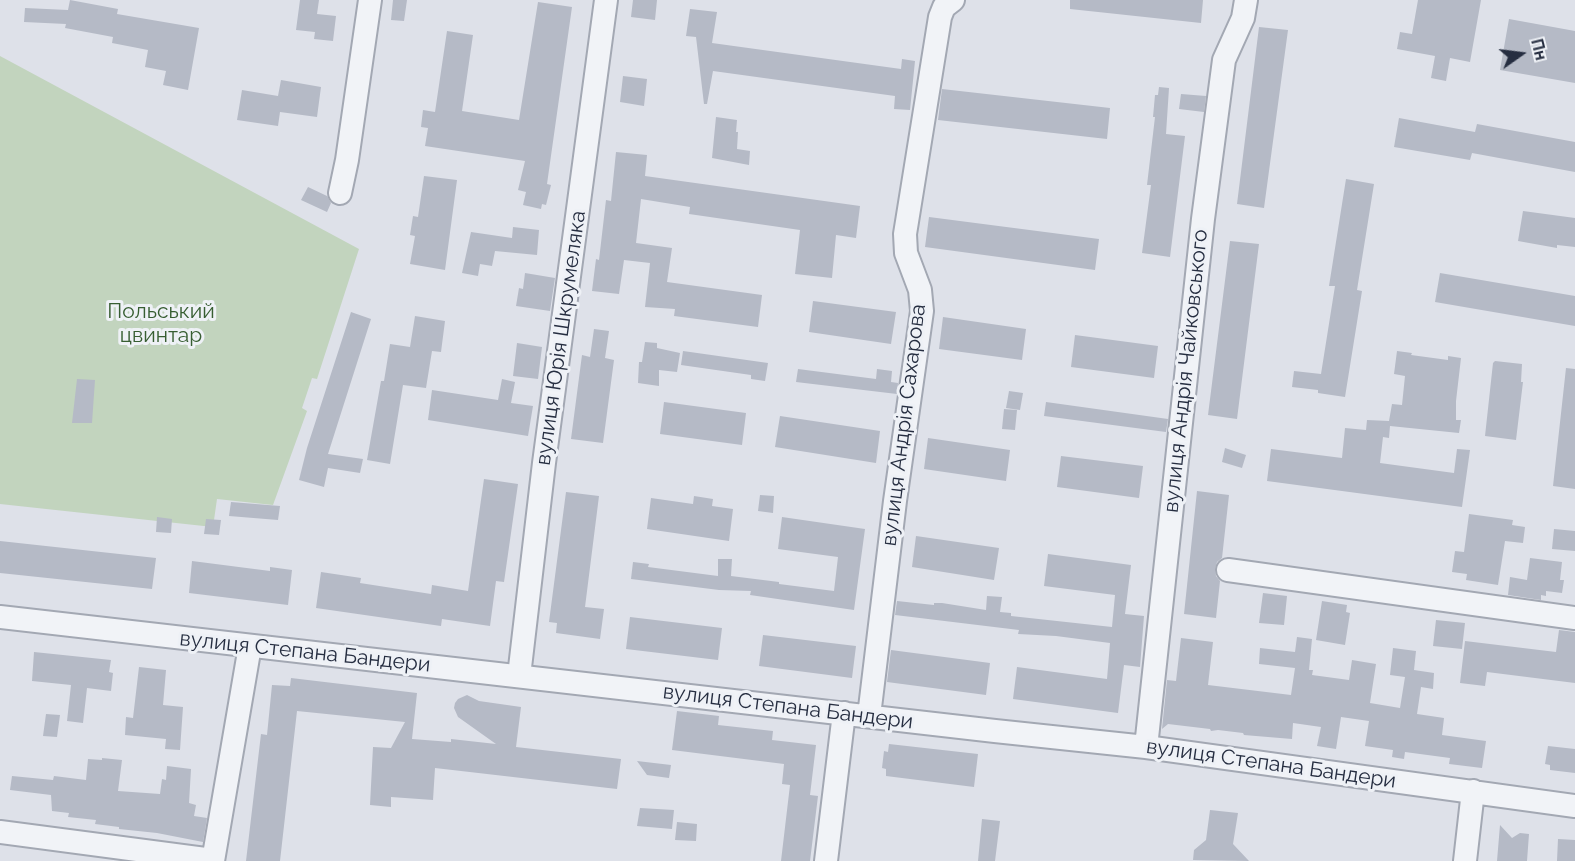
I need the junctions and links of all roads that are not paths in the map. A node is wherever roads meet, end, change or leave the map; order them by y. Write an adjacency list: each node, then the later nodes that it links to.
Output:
1 (370, 0): 5 (street)
2 (606, 0): 10 (street, вулиця Юрія Шкрумеляка)
3 (953, 0): 12 (street, вулиця Андрія Сахарова)
4 (1246, 0): 13 (street, вулиця Андрія Чайковського)
5 (340, 193)
6 (1228, 570): 8 (street)
7 (0, 617): 9 (street, вулиця Степана Бандери)
8 (1575, 618)
9 (250, 646): 10 (street, вулиця Степана Бандери); 17 (street)
10 (519, 676): 11 (street, вулиця Степана Бандери)
11 (844, 713): 12 (street, вулиця Степана Бандери); 18 (street)
12 (869, 716): 13 (street, вулиця Степана Бандери)
13 (1146, 747): 14 (street, вулиця Степана Бандери)
14 (1473, 791): 15 (street, вулиця Степана Бандери); 19 (street)
15 (1575, 806)
16 (0, 832): 17 (street)
17 (213, 860)
18 (826, 861)
19 (1465, 861)

